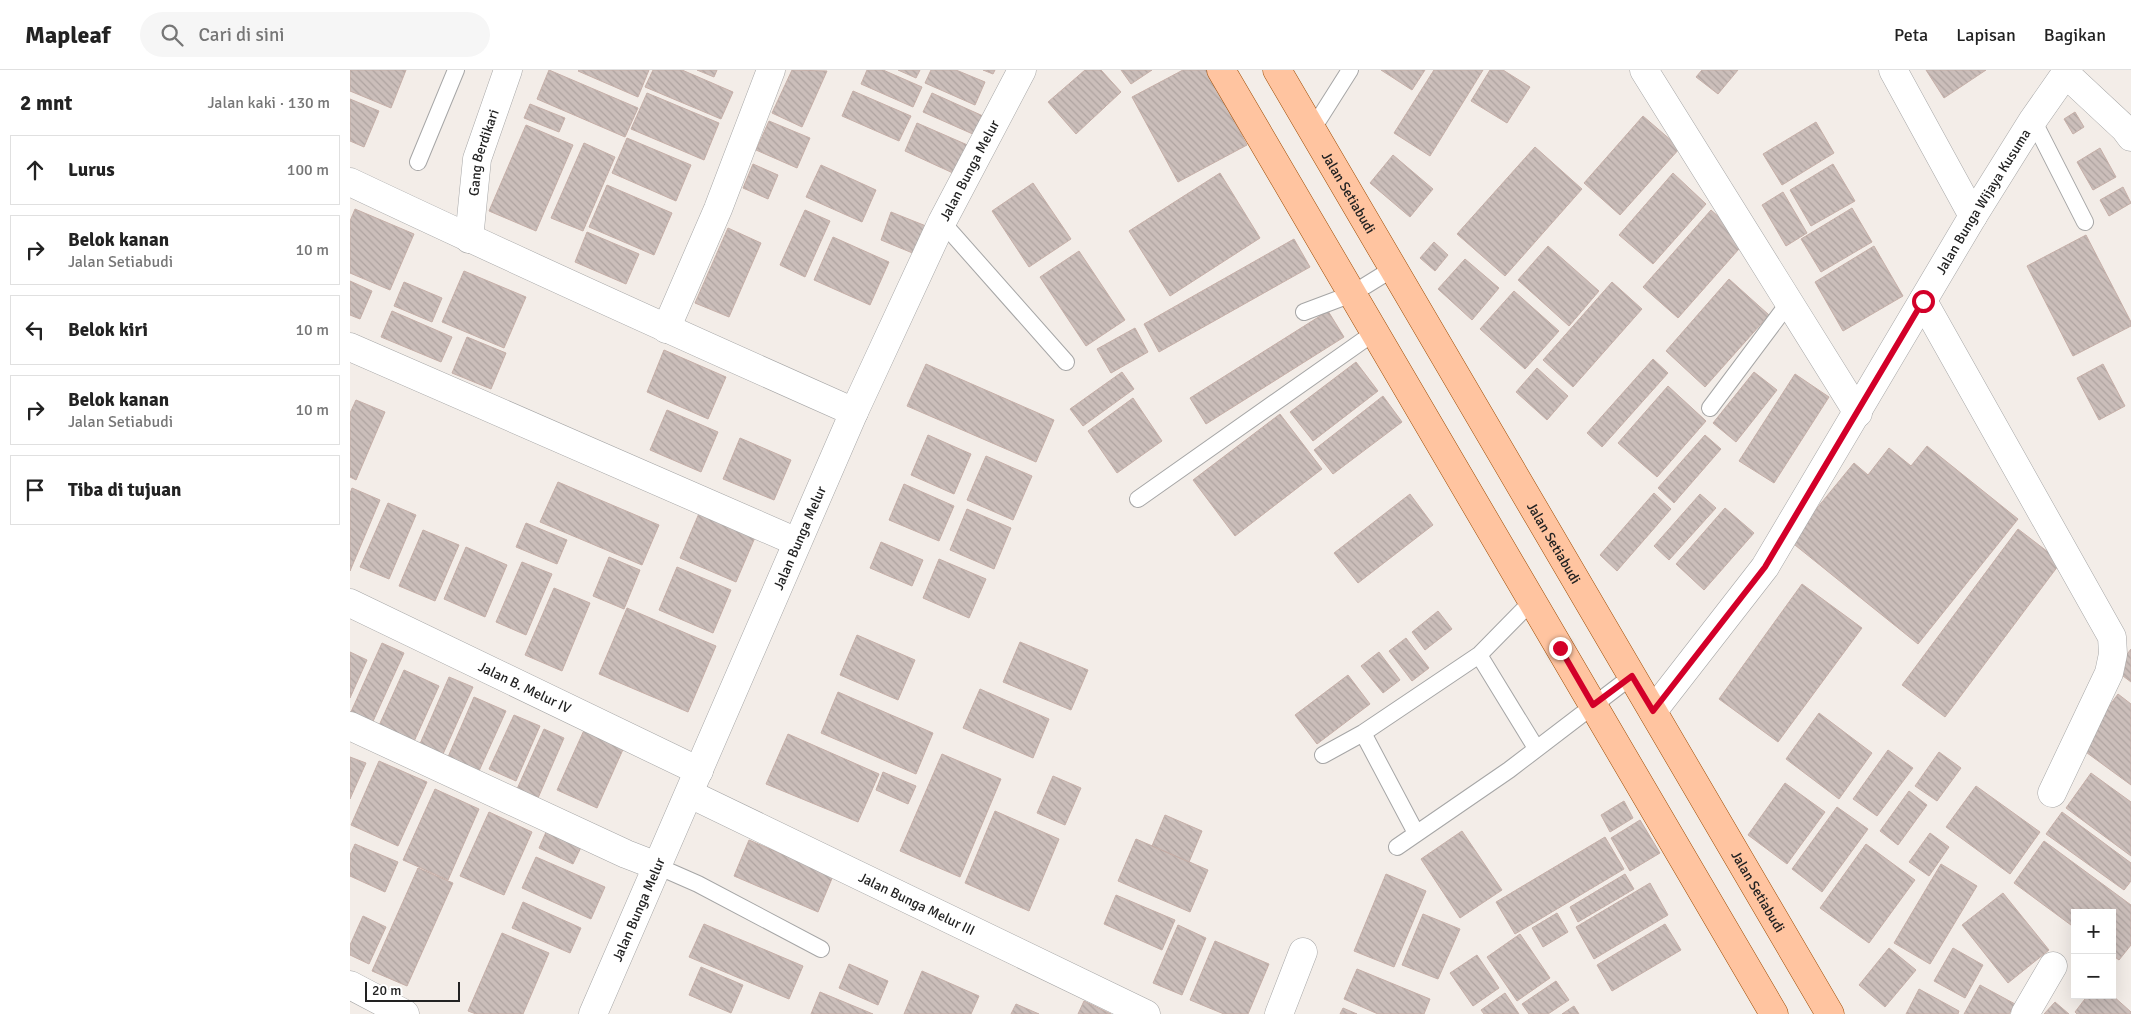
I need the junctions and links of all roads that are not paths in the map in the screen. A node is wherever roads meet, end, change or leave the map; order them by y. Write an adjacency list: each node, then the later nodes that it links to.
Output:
1 (456, 70): 14 (lane)
2 (508, 70): 19 (street, Gang Berdikari)
3 (771, 70): 25 (street)
4 (1022, 70): 17 (street, Jalan Bunga Melur)
5 (1222, 70): 21 (main road)
6 (1277, 70): 12 (main road, Jalan Setiabudi)
7 (1350, 70): 12 (lane)
8 (1644, 70): 22 (street)
9 (1893, 70): 16 (street)
10 (2067, 72): 11 (street, Jalan Bunga Wijaya Kusuma); 13 (street)
11 (2033, 120): 16 (street, Jalan Bunga Wijaya Kusuma); 18 (lane)
12 (1312, 130): 20 (main road, Jalan Setiabudi)
13 (2131, 137)
14 (418, 162)
15 (350, 182): 19 (street)
16 (1973, 216): 23 (street, Jalan Bunga Wijaya Kusuma)
17 (942, 222): 28 (lane); 30 (street, Jalan Bunga Melur)
18 (2085, 222)
19 (469, 239): 25 (street)
20 (1394, 268): 21 (lane); 37 (main road, Jalan Setiabudi)
21 (1352, 294): 24 (lane); 26 (main road)
22 (1790, 301): 29 (lane); 31 (street)
23 (1923, 301): 31 (street, Jalan Bunga Wijaya Kusuma); 45 (street)
24 (1304, 312)
25 (666, 329): 30 (street)
26 (1375, 332): 32 (lane); 34 (main road)
27 (350, 347): 33 (street)
28 (1066, 362)
29 (1710, 408)
30 (854, 412): 33 (street, Jalan Bunga Melur)
31 (1858, 413): 39 (street, Jalan Bunga Wijaya Kusuma)
32 (1138, 499)
33 (797, 542): 44 (street, Jalan Bunga Melur)
34 (1532, 601): 36 (lane); 38 (main road)
35 (350, 603): 44 (street, Jalan B. Melur IV)
36 (1479, 655): 41 (lane); 42 (lane)
37 (1632, 676): 38 (lane); 39 (main road, Jalan Setiabudi)
38 (1593, 705): 42 (lane); 58 (main road)
39 (1653, 711): 53 (main road, Jalan Setiabudi)
40 (350, 726): 48 (street)
41 (1363, 733): 43 (lane); 46 (lane)
42 (1536, 748): 46 (lane)
43 (1324, 755)
44 (694, 783): 48 (street, Jalan Bunga Melur); 56 (street, Jalan Bunga Melur III)
45 (2052, 793)
46 (1416, 833): 47 (lane)
47 (1397, 847)
48 (658, 866): 49 (lane); 55 (street, Jalan Bunga Melur)
49 (821, 949)
50 (1303, 952): 57 (street)
51 (2053, 966): 59 (street)
52 (350, 985): 54 (street)
53 (1823, 1011)
54 (405, 1014)
55 (593, 1014)
56 (1146, 1014)
57 (1279, 1014)
58 (1774, 1014)
59 (2026, 1014)

